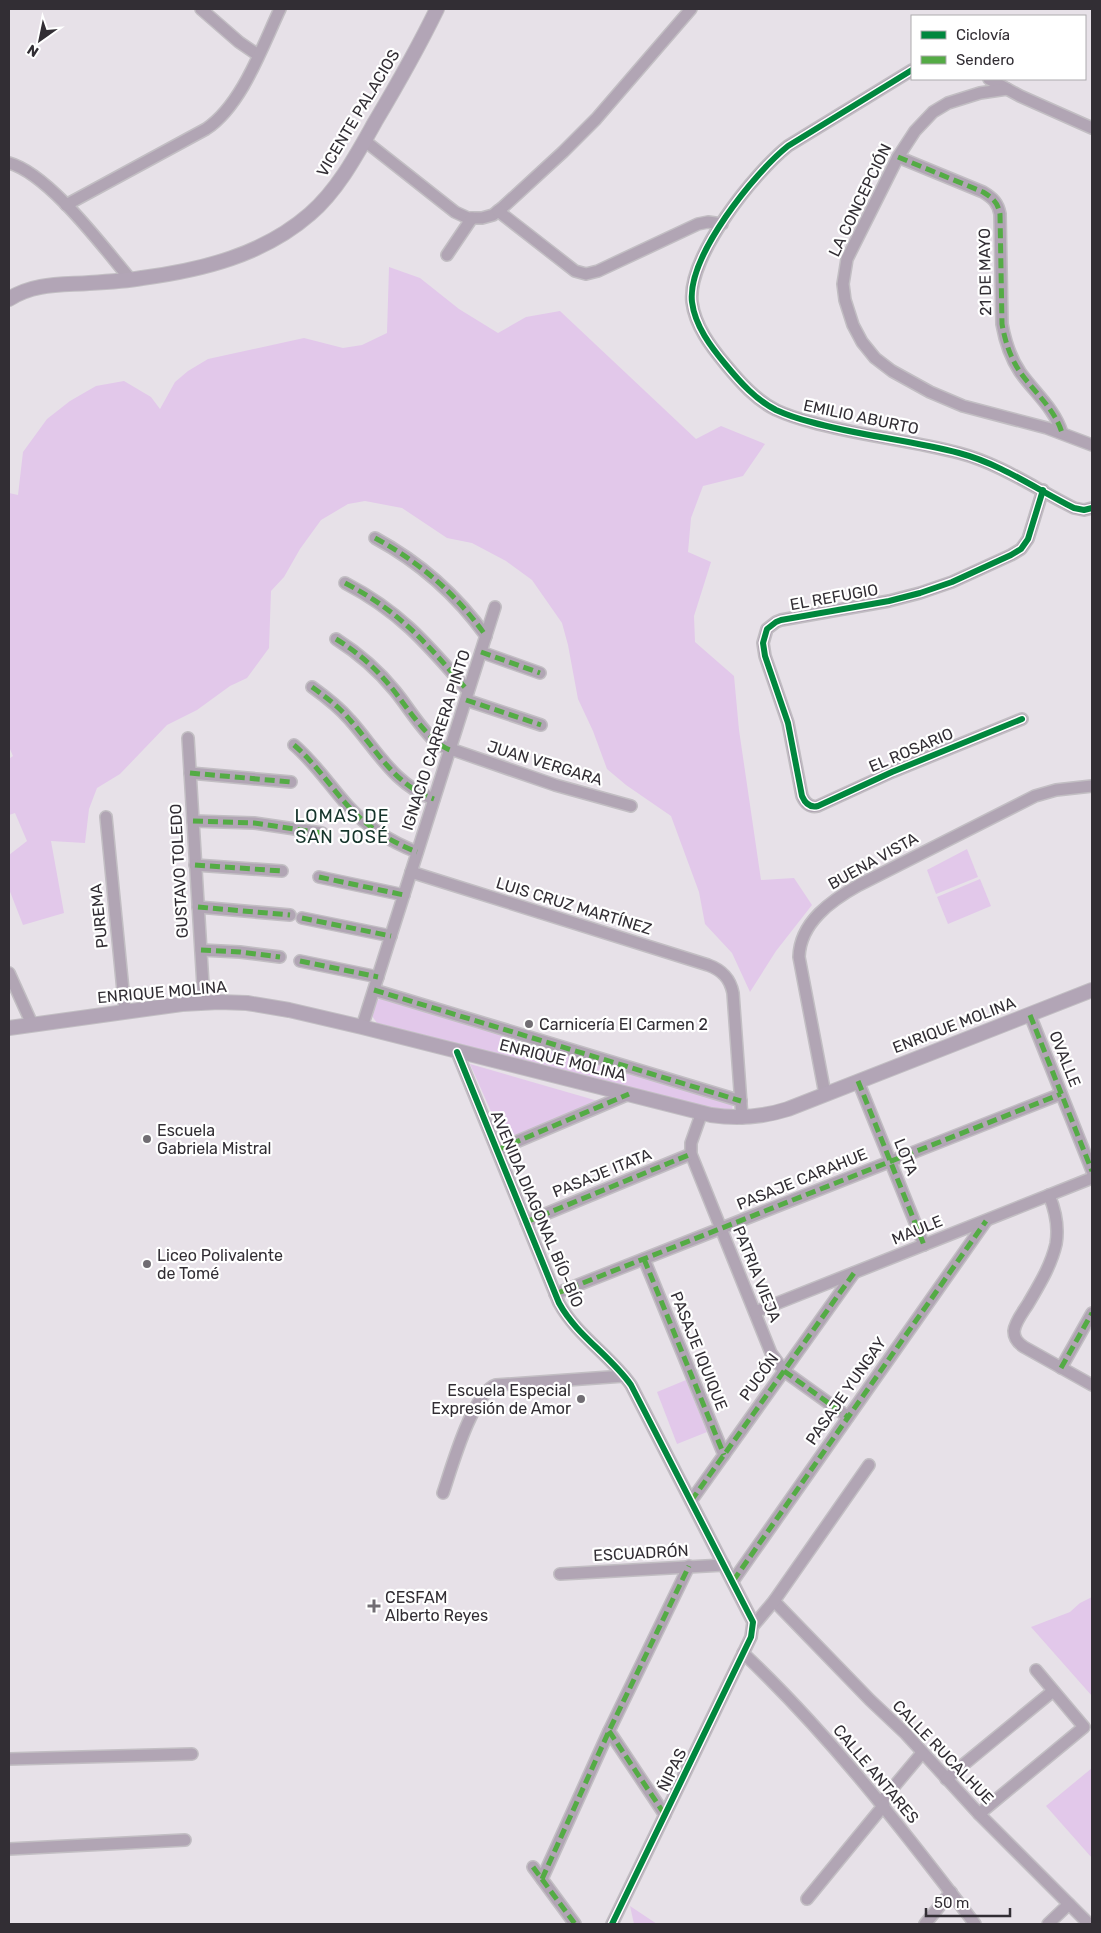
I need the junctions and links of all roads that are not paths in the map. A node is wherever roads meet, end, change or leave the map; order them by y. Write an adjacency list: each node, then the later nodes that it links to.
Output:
1 (201, 9): 5 (street)
2 (280, 9): 5 (street)
3 (437, 9): 10 (main road, VICENTE PALACIOS)
4 (691, 9): 14 (street)
5 (258, 55): 13 (street)
6 (911, 71): 16 (street, EMILIO ABURTO)
7 (991, 80): 8 (street)
8 (1007, 89): 9 (street); 11 (street, LA CONCEPCIÓN)
9 (1092, 128)
10 (364, 141): 15 (street); 18 (main road, VICENTE PALACIOS)
11 (898, 157): 20 (street, 21 DE MAYO); 20 (street, LA CONCEPCIÓN)
12 (9, 163): 13 (street)
13 (66, 204): 18 (street)
14 (498, 211): 15 (street); 16 (street)
15 (472, 218): 17 (street)
16 (722, 224): 22 (street, EMILIO ABURTO)
17 (447, 256)
18 (131, 280): 19 (main road, VICENTE PALACIOS)
19 (9, 299)
20 (1062, 433): 21 (street, LA CONCEPCIÓN)
21 (1092, 445)
22 (1043, 490): 23 (street, EMILIO ABURTO); 43 (street, EL REFUGIO)
23 (1092, 508)
24 (375, 538): 27 (street)
25 (345, 583): 32 (street)
26 (495, 607): 27 (street, IGNACIO CARRERA PINTO)
27 (486, 636): 29 (street, IGNACIO CARRERA PINTO)
28 (336, 639): 37 (street, JUAN VERGARA)
29 (481, 652): 30 (street); 32 (street, IGNACIO CARRERA PINTO)
30 (540, 673)
31 (312, 688): 41 (street)
32 (467, 696): 34 (street); 37 (street, IGNACIO CARRERA PINTO)
33 (1022, 720): 43 (street, EL ROSARIO)
34 (541, 725)
35 (188, 738): 38 (street, GUSTAVO TOLEDO)
36 (294, 745): 47 (street)
37 (450, 750): 41 (street, IGNACIO CARRERA PINTO); 42 (street, JUAN VERGARA)
38 (190, 773): 39 (street); 45 (street, GUSTAVO TOLEDO)
39 (291, 782)
40 (1092, 786): 73 (street, BUENA VISTA)
41 (434, 799): 47 (street, IGNACIO CARRERA PINTO)
42 (631, 806)
43 (811, 806)
44 (106, 817): 65 (street, PUREMA)
45 (193, 821): 46 (street); 48 (street, GUSTAVO TOLEDO)
46 (322, 833)
47 (417, 852): 50 (street, IGNACIO CARRERA PINTO)
48 (195, 864): 49 (street); 53 (street, GUSTAVO TOLEDO)
49 (282, 871)
50 (411, 872): 52 (street, IGNACIO CARRERA PINTO); 75 (street, LUIS CRUZ MARTÍNEZ)
51 (319, 877): 52 (street)
52 (404, 895): 56 (street, IGNACIO CARRERA PINTO)
53 (198, 907): 54 (street); 57 (street, GUSTAVO TOLEDO)
54 (290, 915)
55 (302, 918): 56 (street)
56 (391, 936): 61 (street, IGNACIO CARRERA PINTO)
57 (201, 950): 58 (street); 64 (street, GUSTAVO TOLEDO)
58 (280, 957)
59 (300, 961): 61 (street)
60 (9, 973): 67 (street)
61 (378, 977): 62 (street, IGNACIO CARRERA PINTO)
62 (374, 990): 68 (street, IGNACIO CARRERA PINTO); 75 (street, ENRIQUE MOLINA)
63 (1092, 990): 66 (main road, ENRIQUE MOLINA)
64 (204, 1002): 65 (main road, ENRIQUE MOLINA); 68 (main road, ENRIQUE MOLINA)
65 (125, 1011): 67 (main road, ENRIQUE MOLINA)
66 (1030, 1015): 71 (main road, ENRIQUE MOLINA); 74 (street, OVALLE)
67 (32, 1024): 69 (main road, ENRIQUE MOLINA)
68 (362, 1027): 70 (main road, ENRIQUE MOLINA)
69 (9, 1028)
70 (457, 1052): 72 (main road, ENRIQUE MOLINA); 78 (street, AVENIDA DIAGONAL BÍO-BÍO)
71 (858, 1082): 73 (main road, ENRIQUE MOLINA); 80 (street, LOTA)
72 (629, 1094): 76 (main road, ENRIQUE MOLINA); 78 (street)
73 (825, 1094): 77 (main road, ENRIQUE MOLINA)
74 (1061, 1094): 80 (street, PASAJE CARAHUE); 81 (street, OVALLE)
75 (741, 1101): 77 (street)
76 (702, 1112): 77 (main road, ENRIQUE MOLINA); 79 (street)
77 (742, 1118)
78 (497, 1150): 85 (street, AVENIDA DIAGONAL BÍO-BÍO)
79 (691, 1154): 85 (street, PASAJE ITATA); 86 (street, PATRIA VIEJA)
80 (890, 1161): 86 (street, PASAJE CARAHUE); 87 (street, LOTA)
81 (1092, 1171)
82 (1092, 1178): 83 (street, MAULE)
83 (1049, 1195): 84 (street, MAULE); 93 (street)
84 (986, 1221): 87 (street, MAULE); 97 (street, PASAJE YUNGAY)
85 (526, 1222): 90 (street, AVENIDA DIAGONAL BÍO-BÍO)
86 (721, 1228): 88 (street, PASAJE CARAHUE); 91 (street, PATRIA VIEJA)
87 (924, 1245): 89 (street, MAULE)
88 (644, 1259): 90 (street, PASAJE CARAHUE); 98 (street, PASAJE IQUIQUE)
89 (854, 1273): 91 (street, MAULE); 94 (street, PUCÓN)
90 (555, 1294): 95 (street, AVENIDA DIAGONAL BÍO-BÍO)
91 (755, 1312): 94 (street, PATRIA VIEJA)
92 (1092, 1313): 93 (street)
93 (1061, 1368): 96 (street)
94 (784, 1371): 97 (street, PATRIA VIEJA); 98 (street, PUCÓN)
95 (624, 1376): 100 (street); 101 (street, AVENIDA DIAGONAL BÍO-BÍO)
96 (1092, 1385)
97 (848, 1416): 105 (street, PASAJE YUNGAY)
98 (724, 1455): 101 (street, PUCÓN)
99 (869, 1464): 106 (street)
100 (443, 1493)
101 (691, 1501): 102 (street, AVENIDA DIAGONAL BÍO-BÍO)
102 (724, 1565): 103 (street, ESCUADRÓN); 105 (street, AVENIDA DIAGONAL BÍO-BÍO)
103 (689, 1566): 104 (street, ESCUADRÓN); 111 (street)
104 (560, 1574)
105 (733, 1581): 107 (street, AVENIDA DIAGONAL BÍO-BÍO)
106 (774, 1601): 107 (street); 112 (street, CALLE RUCALHUE)
107 (753, 1626): 108 (street, ÑIPAS)
108 (743, 1653): 116 (street, CALLE ANTARES); 118 (street, ÑIPAS)
109 (1036, 1670): 110 (street)
110 (1053, 1691): 115 (street); 117 (street)
111 (609, 1731): 118 (street); 122 (street)
112 (922, 1753): 115 (street, CALLE RUCALHUE); 116 (street)
113 (192, 1754): 114 (street)
114 (9, 1759)
115 (946, 1779): 117 (street, CALLE RUCALHUE)
116 (882, 1804): 123 (street, CALLE ANTARES); 124 (street)
117 (979, 1814): 125 (street, CALLE RUCALHUE)
118 (665, 1815): 127 (street, ÑIPAS)
119 (184, 1840): 120 (street)
120 (9, 1849)
121 (533, 1867): 122 (street)
122 (542, 1879): 126 (street)
123 (951, 1892): 128 (street); 129 (street, CALLE ANTARES)
124 (808, 1899)
125 (1070, 1904): 130 (street); 131 (street, CALLE RUCALHUE)
126 (575, 1924)
127 (612, 1924)
128 (925, 1924)
129 (975, 1924)
130 (1048, 1924)
131 (1089, 1924)

